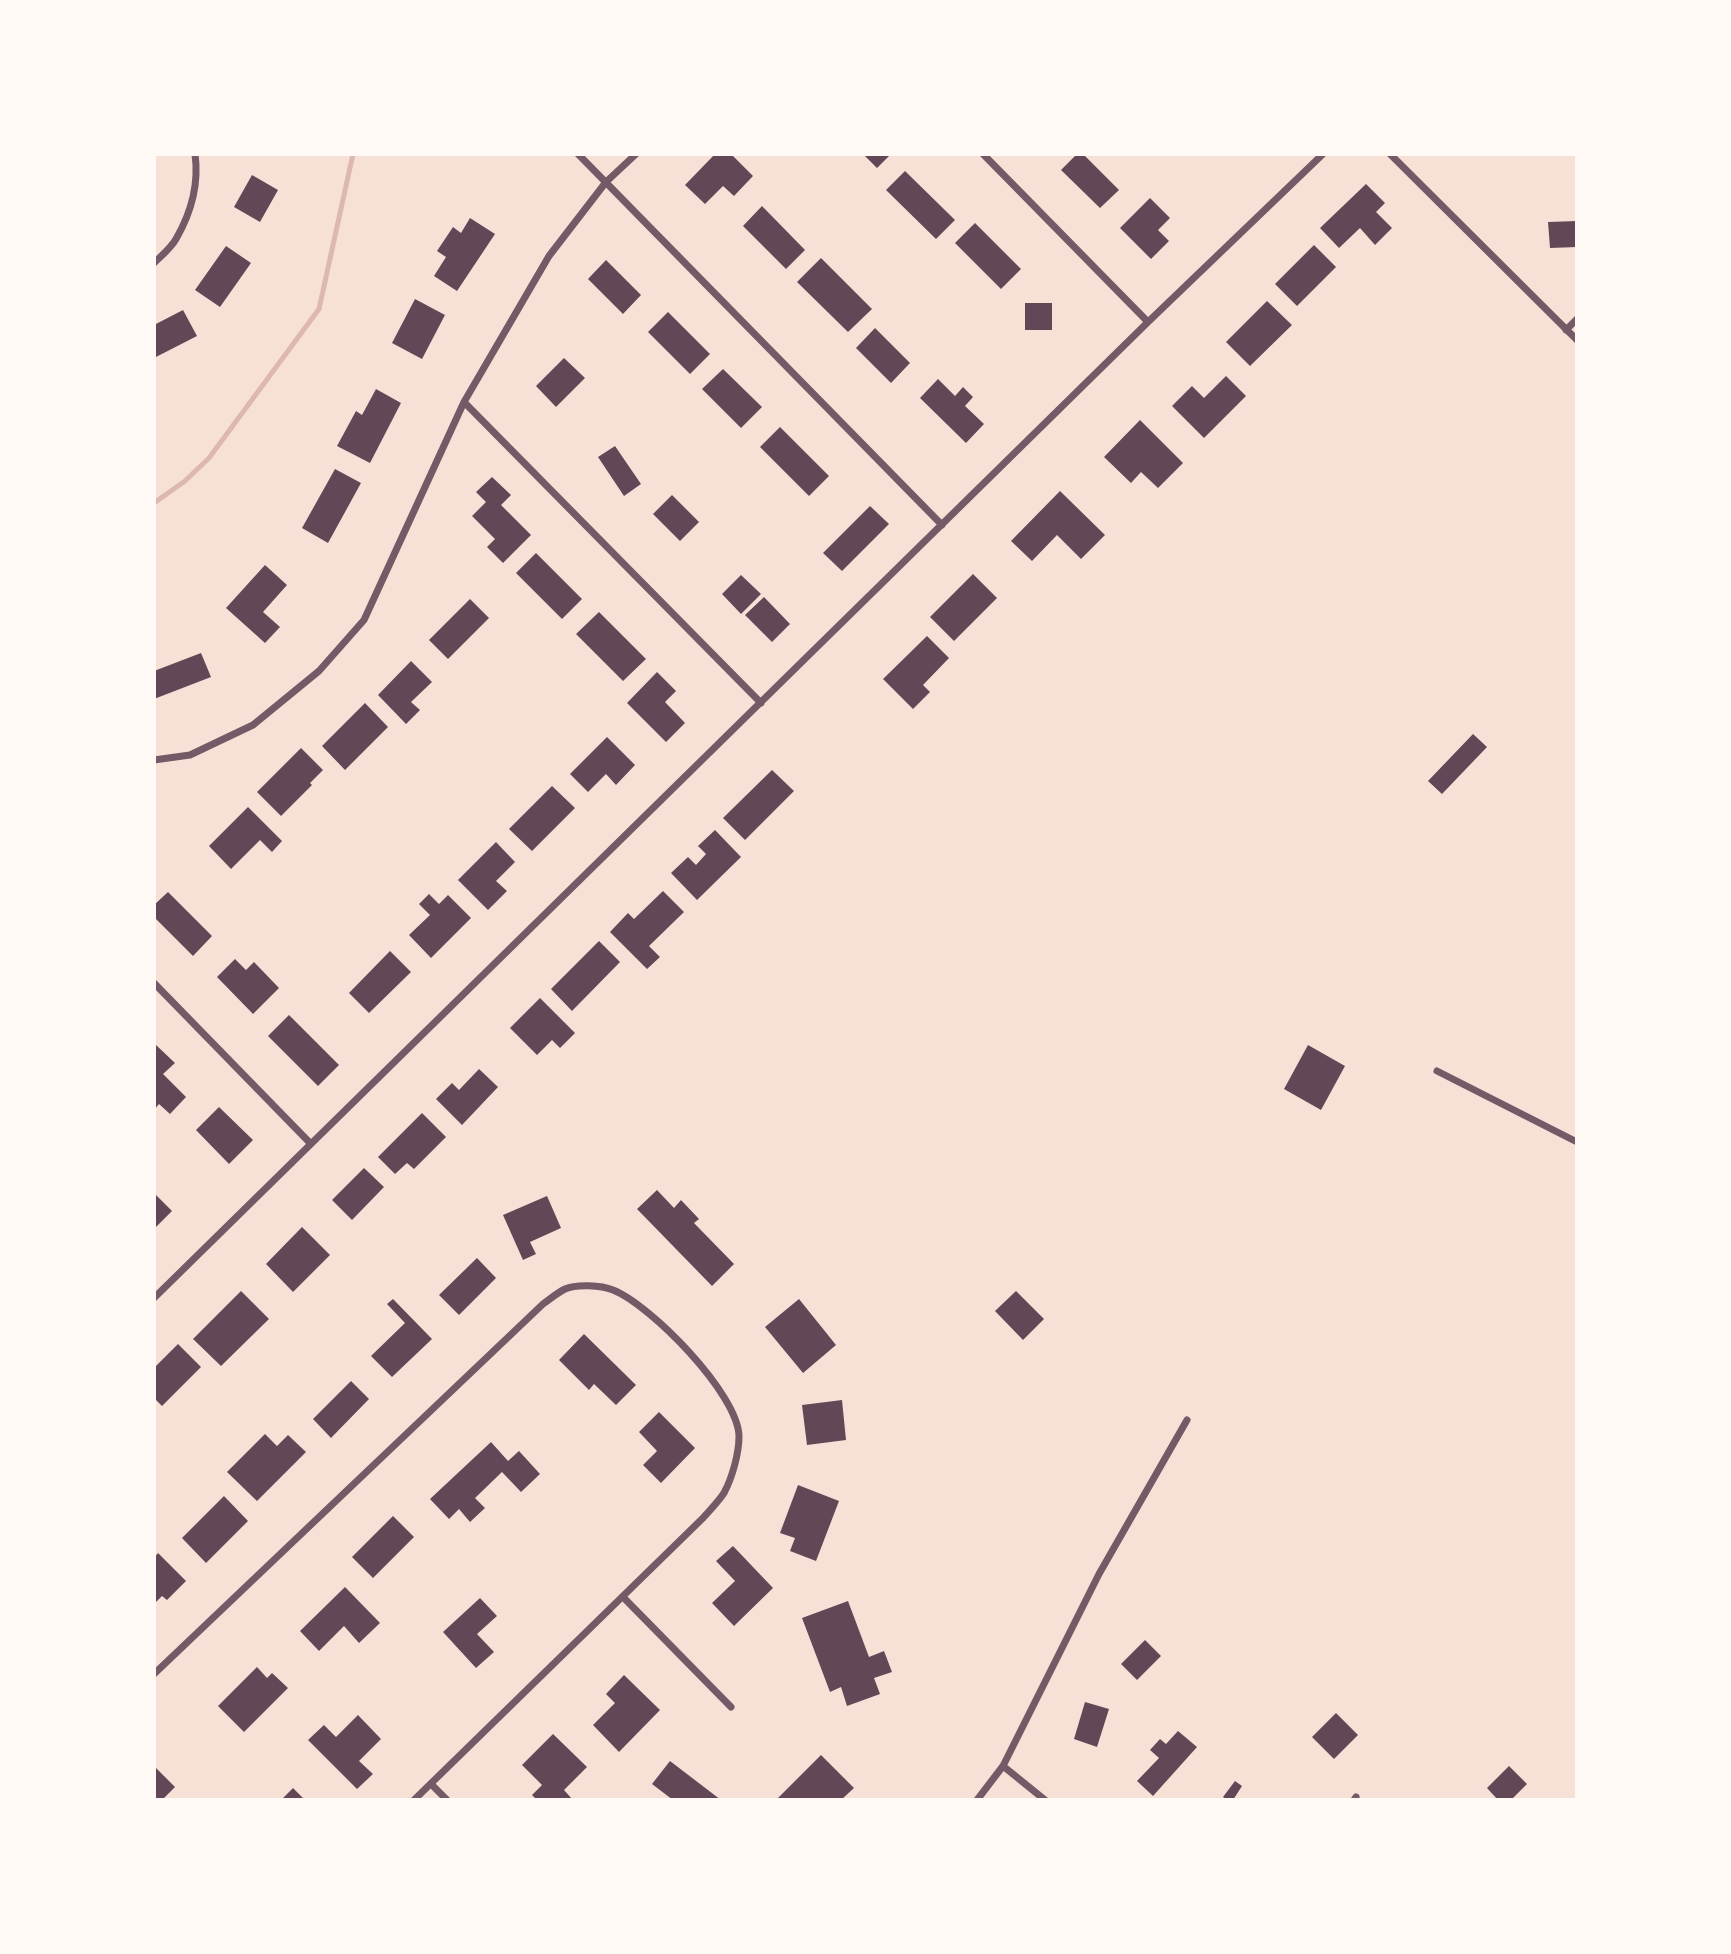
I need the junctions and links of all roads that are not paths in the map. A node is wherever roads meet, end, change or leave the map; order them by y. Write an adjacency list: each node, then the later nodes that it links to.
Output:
1 (195, 154): 8 (street)
2 (578, 154): 7 (street)
3 (636, 154): 7 (street)
4 (983, 154): 10 (street)
5 (1323, 154): 10 (street)
6 (1390, 154): 11 (street)
7 (606, 182): 13 (street); 14 (street)
8 (154, 263)
9 (1577, 319): 11 (street)
10 (1148, 323): 14 (street)
11 (1566, 330): 12 (street)
12 (1577, 340)
13 (464, 401): 15 (street); 16 (street)
14 (942, 525): 15 (street)
15 (761, 703): 20 (street)
16 (154, 760)
17 (154, 983): 20 (street)
18 (1437, 1070): 19 (street)
19 (1577, 1142)
20 (312, 1144): 21 (street)
21 (154, 1298)
22 (1187, 1420): 26 (street)
23 (623, 1597): 24 (street); 25 (street); 27 (street)
24 (154, 1674)
25 (731, 1707)
26 (1003, 1766): 30 (street); 31 (street)
27 (431, 1784): 28 (street); 29 (street)
28 (414, 1800)
29 (447, 1800)
30 (977, 1800)
31 (1045, 1800)

